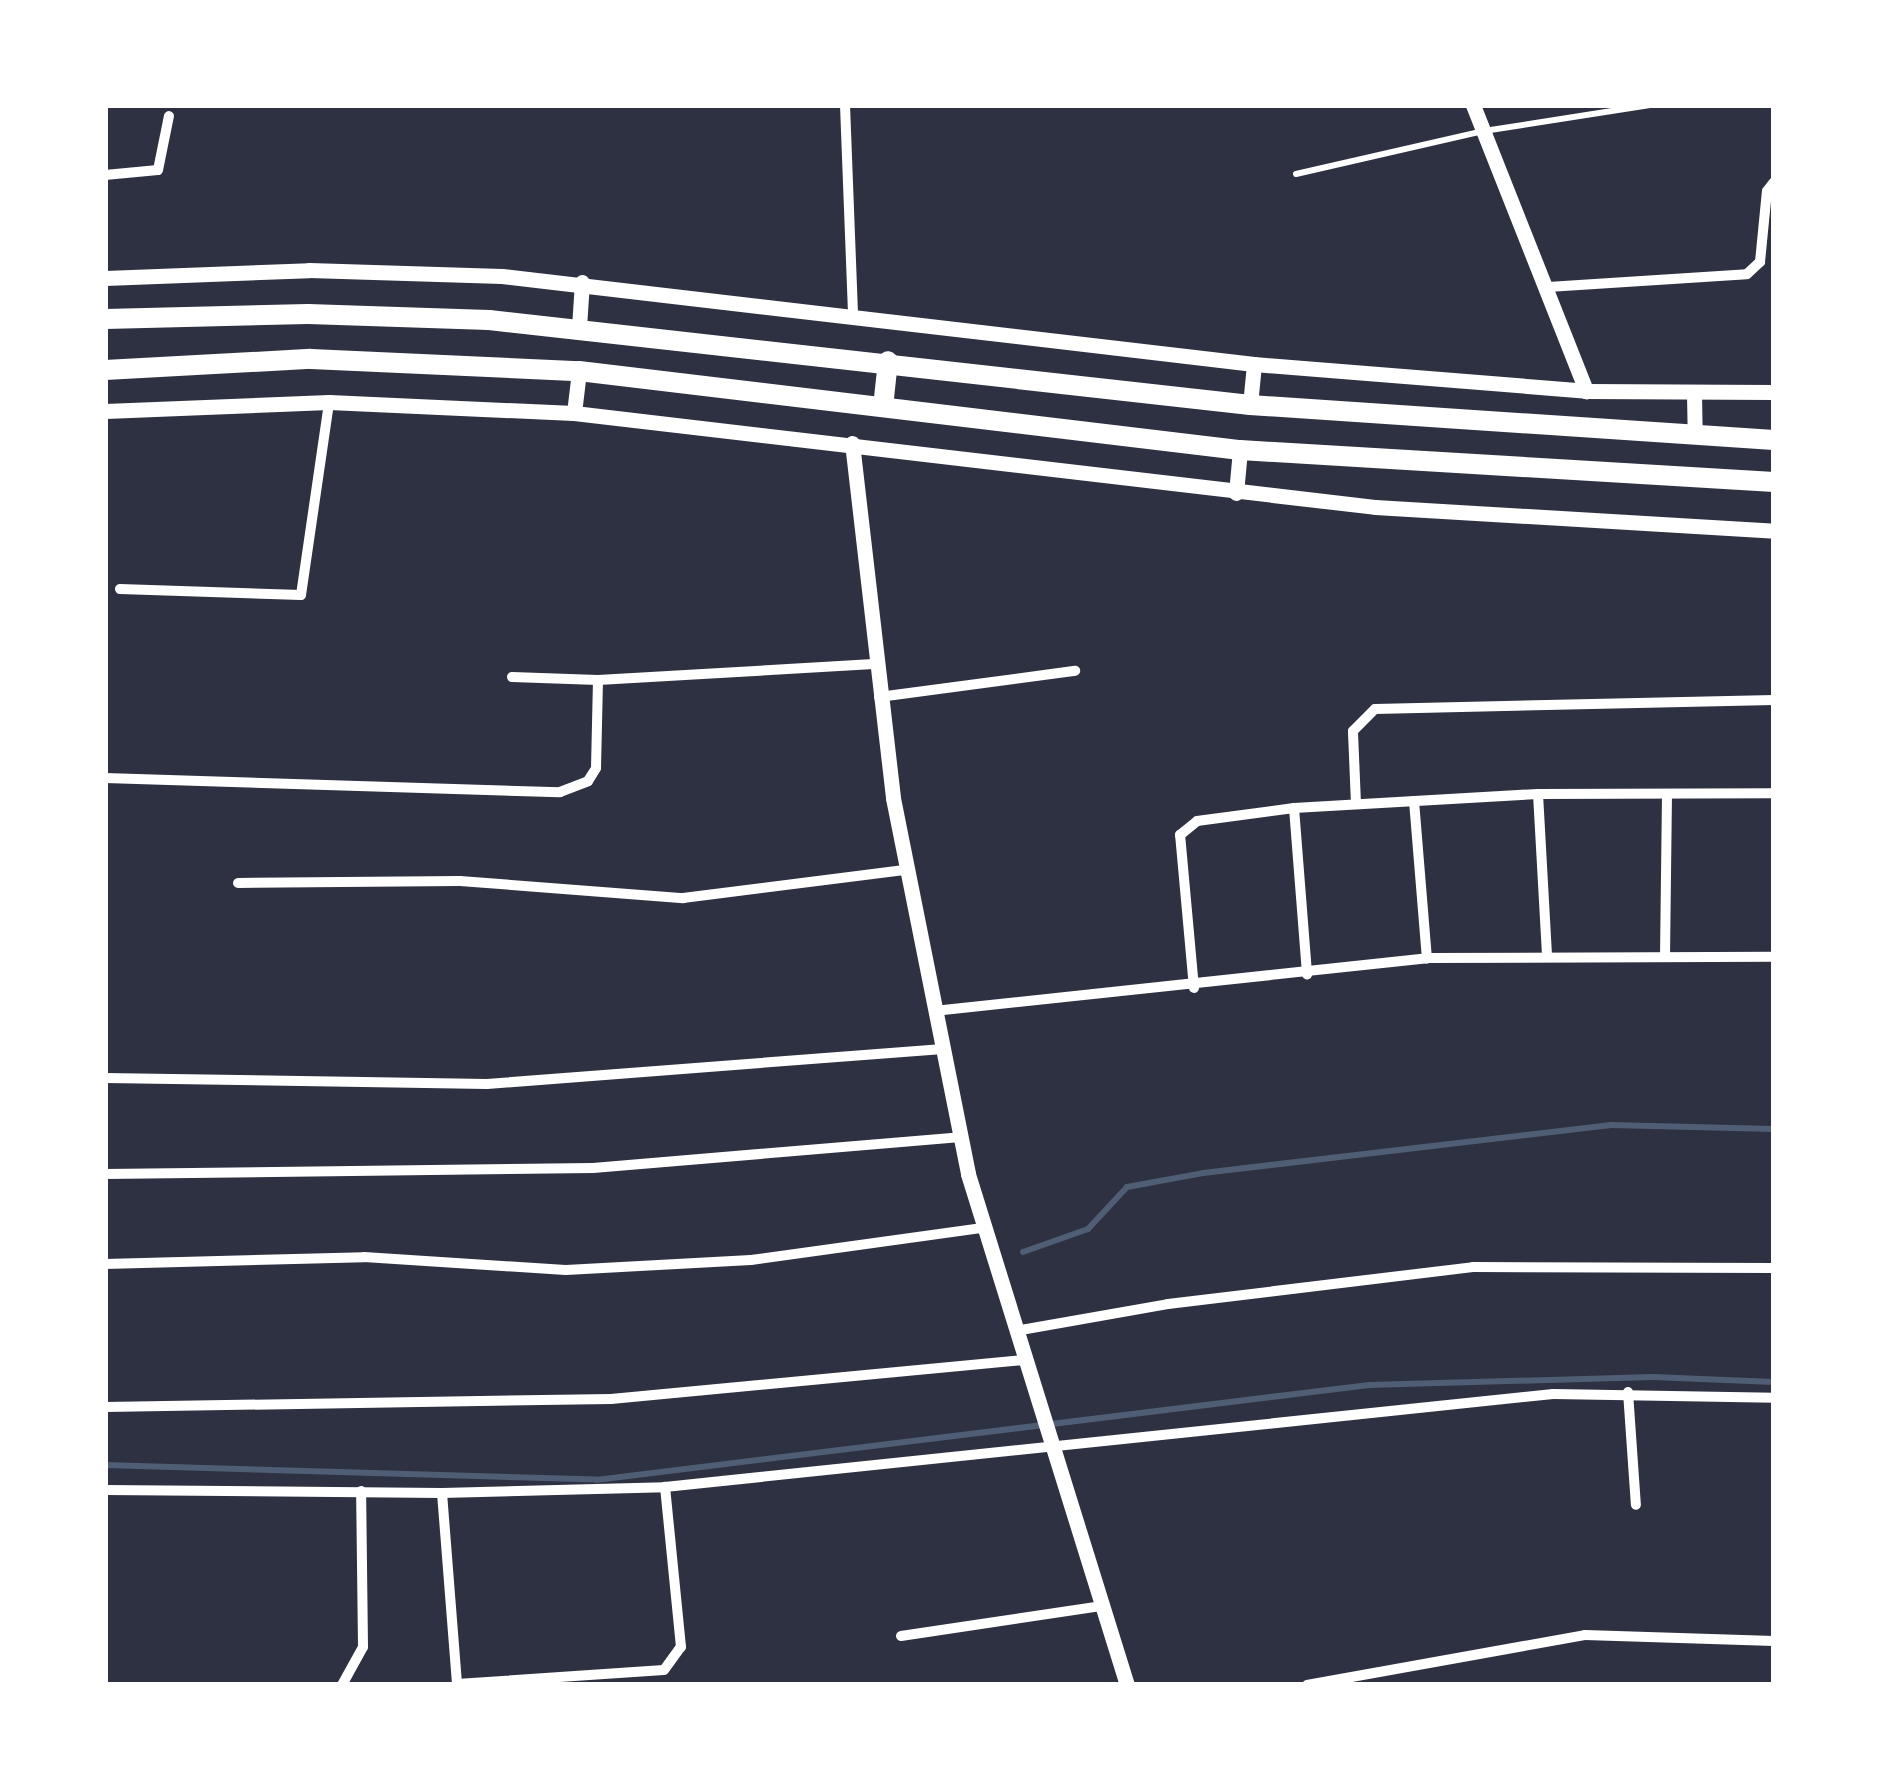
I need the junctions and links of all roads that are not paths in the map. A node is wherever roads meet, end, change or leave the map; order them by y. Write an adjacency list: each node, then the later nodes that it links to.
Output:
1 (845, 105): 12 (street)
2 (1473, 105): 5 (street)
3 (1650, 105): 5 (lane)
4 (169, 116): 7 (street)
5 (1484, 131): 6 (lane); 11 (street)
6 (1296, 174)
7 (105, 175)
8 (1774, 182): 11 (street)
9 (105, 278): 10 (street)
10 (582, 282): 12 (street); 14 (street)
11 (1548, 287): 19 (street)
12 (853, 313): 16 (street)
13 (105, 319): 14 (highway)
14 (580, 327): 15 (highway)
15 (888, 362): 23 (highway); 24 (highway)
16 (1254, 364): 19 (street); 23 (street)
17 (105, 370): 18 (highway)
18 (579, 371): 24 (highway); 26 (street)
19 (1586, 391): 21 (street)
20 (1774, 392): 21 (street)
21 (1694, 393): 27 (street)
22 (329, 402): 25 (street); 26 (street); 34 (street)
23 (1250, 406): 27 (highway)
24 (883, 407): 30 (highway)
25 (105, 410)
26 (574, 413): 29 (street)
27 (1696, 432): 28 (highway)
28 (1774, 440)
29 (852, 443): 32 (street); 35 (street)
30 (1240, 450): 31 (highway); 32 (street)
31 (1774, 482)
32 (1236, 493): 33 (street)
33 (1774, 531)
34 (120, 589)
35 (874, 664): 38 (street); 39 (street)
36 (1075, 671): 39 (street)
37 (512, 677): 38 (street)
38 (598, 680): 41 (street)
39 (879, 697): 48 (street)
40 (1774, 700): 46 (street)
41 (105, 778)
42 (1774, 793): 44 (street)
43 (1538, 794): 44 (street); 45 (street); 50 (street)
44 (1666, 796): 51 (street)
45 (1414, 801): 46 (street); 53 (street)
46 (1356, 804): 47 (street)
47 (1294, 808): 54 (street); 55 (street)
48 (906, 870): 49 (street); 56 (street)
49 (238, 883)
50 (1547, 956): 51 (street); 53 (street)
51 (1665, 957): 52 (street)
52 (1774, 957)
53 (1428, 958): 54 (street)
54 (1307, 974): 55 (street)
55 (1194, 988): 56 (street)
56 (933, 1012): 57 (street)
57 (940, 1049): 58 (street); 59 (street)
58 (105, 1078)
59 (961, 1136): 60 (street); 61 (street)
60 (105, 1174)
61 (981, 1228): 62 (street); 64 (street)
62 (105, 1264)
63 (1774, 1268): 64 (street)
64 (1014, 1331): 65 (street)
65 (1024, 1360): 68 (street); 69 (street)
66 (1628, 1392): 67 (street); 69 (street); 74 (street)
67 (1774, 1398)
68 (105, 1407)
69 (1050, 1435): 70 (street); 75 (street)
70 (665, 1487): 73 (street); 78 (street)
71 (105, 1490): 72 (street)
72 (361, 1491): 73 (street); 79 (street)
73 (442, 1493): 78 (street)
74 (1636, 1505)
75 (1102, 1606): 76 (street); 80 (street)
76 (901, 1636)
77 (1774, 1641): 81 (street)
78 (457, 1684)
79 (342, 1685)
80 (1127, 1685)
81 (1308, 1685)

